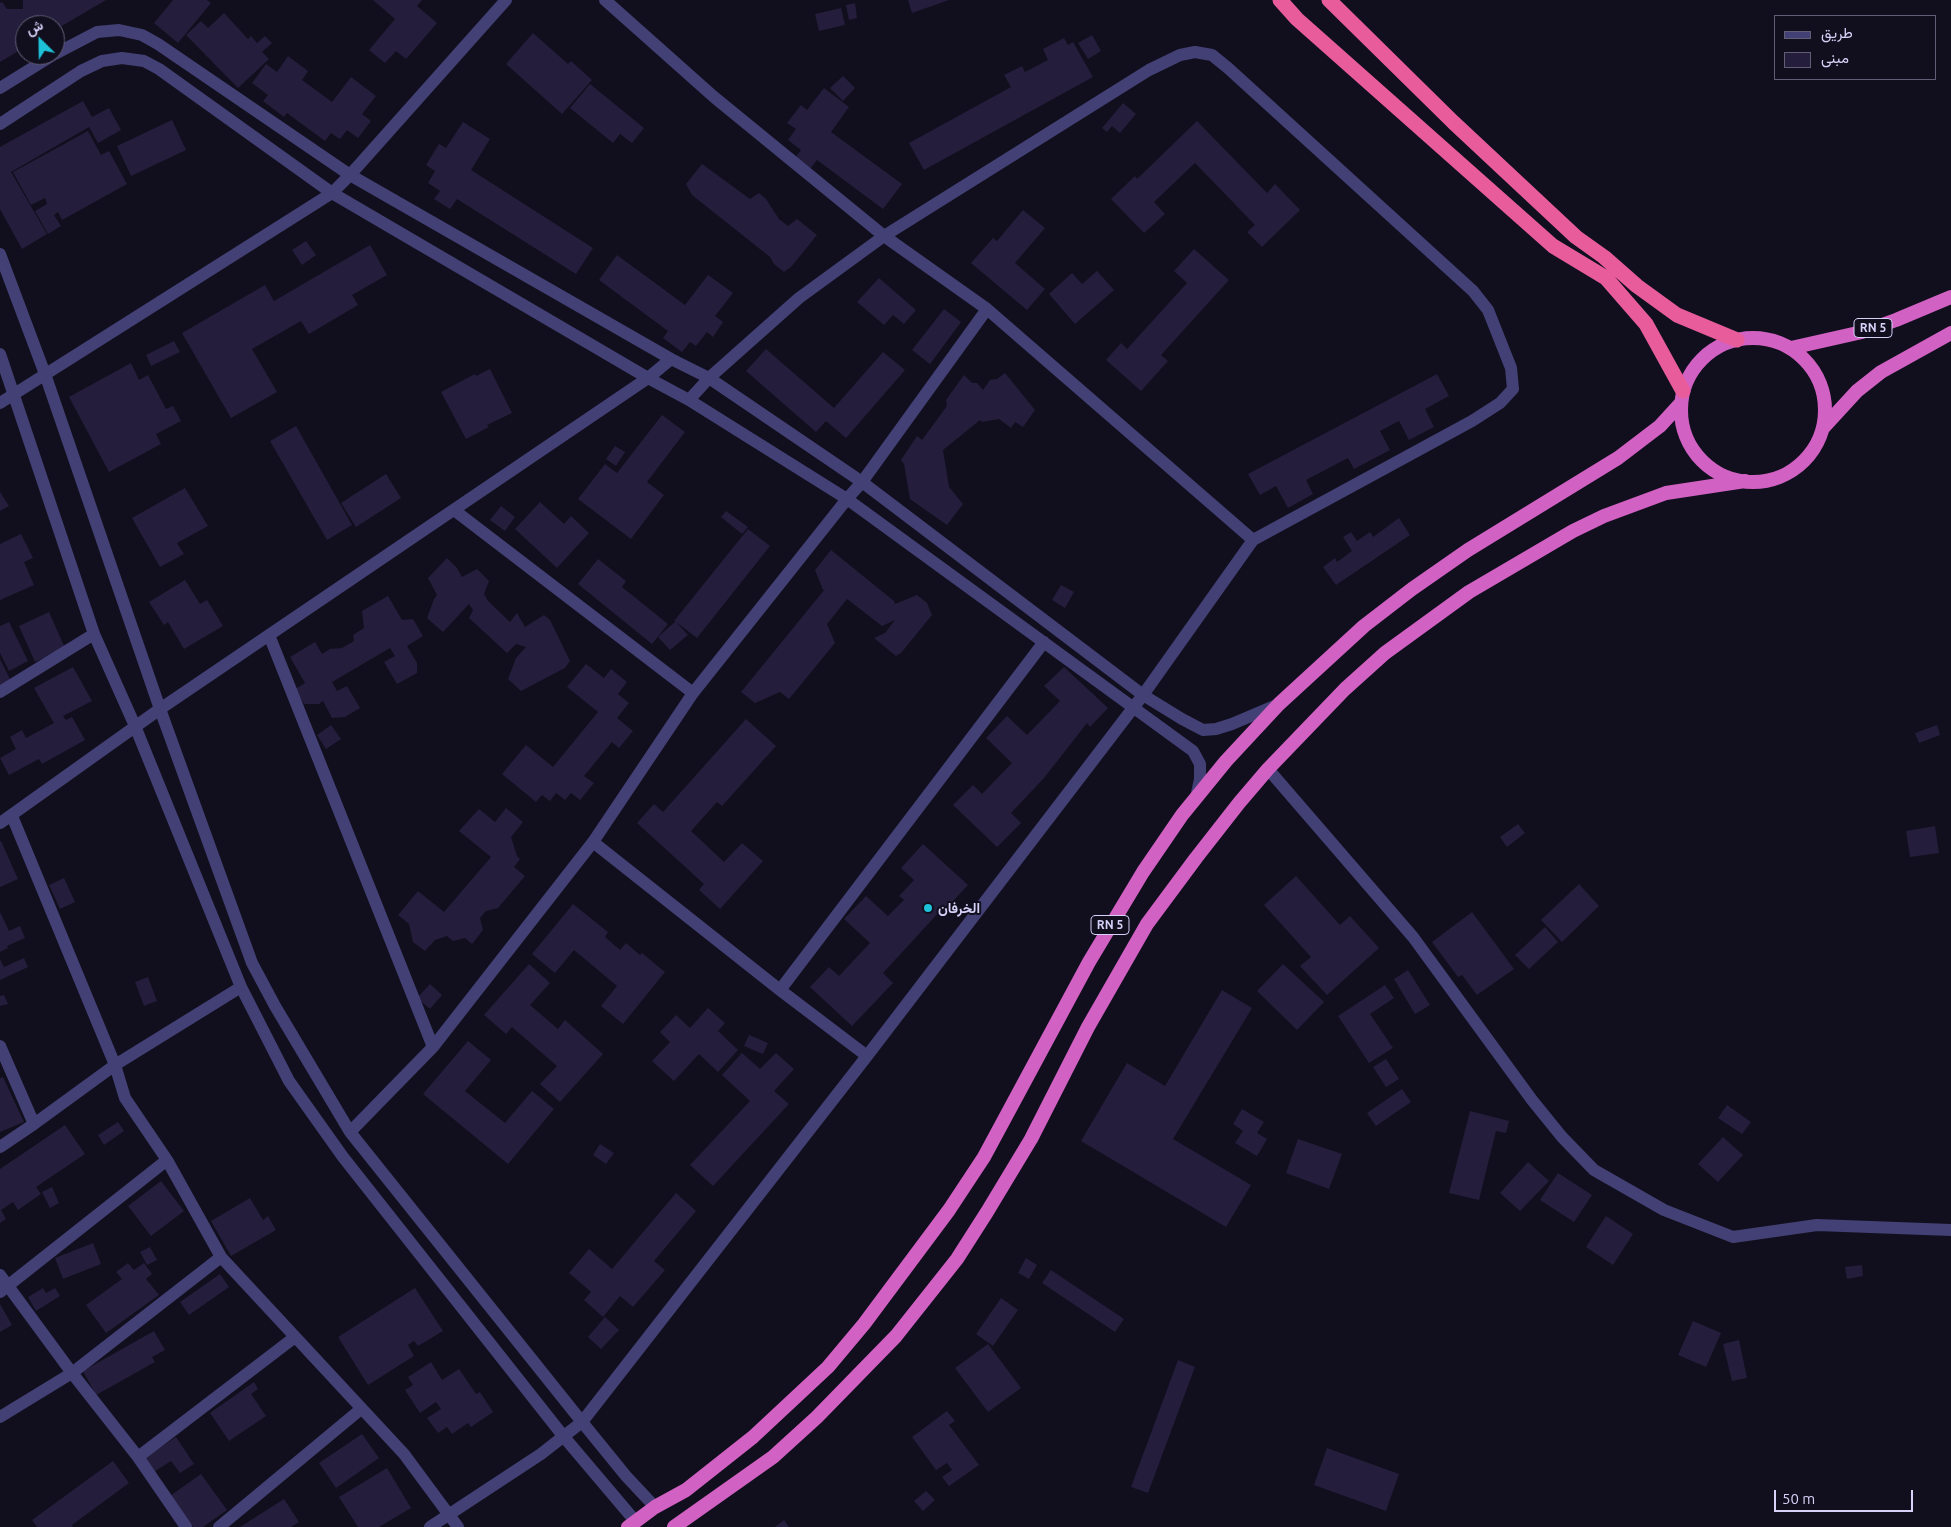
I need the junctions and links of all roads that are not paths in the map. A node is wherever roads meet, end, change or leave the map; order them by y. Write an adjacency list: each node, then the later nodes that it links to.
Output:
1 (506, 0): 9 (street)
2 (605, 0): 11 (street)
3 (1280, 0): 24 (highway)
4 (1329, 0): 16 (highway)
5 (65, 48): 9 (street)
6 (37, 65): 7 (street)
7 (0, 88)
8 (0, 124): 10 (street)
9 (350, 175): 10 (street); 19 (street)
10 (332, 193): 20 (street); 21 (street)
11 (884, 236): 14 (street); 22 (street); 32 (street)
12 (0, 254): 20 (street)
13 (1951, 297): 17 (highway, RN 5)
14 (987, 309): 28 (street); 32 (street)
15 (1951, 333): 27 (highway)
16 (1737, 340): 17 (highway); 24 (highway)
17 (1791, 348): 27 (highway)
18 (0, 354): 23 (street)
19 (671, 359): 21 (street); 22 (street)
20 (45, 374): 23 (street); 41 (street)
21 (648, 378): 25 (street); 31 (street)
22 (709, 378): 25 (street); 28 (street)
23 (14, 395): 26 (street); 33 (street)
24 (1682, 397): 29 (highway); 39 (highway, RN 5)
25 (689, 400): 30 (street)
26 (0, 403)
27 (1822, 428): 29 (highway)
28 (862, 482): 30 (street); 38 (street)
29 (1745, 482): 43 (highway, RN 5)
30 (846, 499): 35 (street); 37 (street)
31 (454, 510): 34 (street); 37 (street)
32 (1253, 540): 38 (street)
33 (94, 634): 36 (street); 42 (street)
34 (269, 635): 41 (street); 51 (street)
35 (1044, 642): 40 (street); 49 (street)
36 (0, 692)
37 (693, 693): 47 (street)
38 (1143, 694): 39 (street); 40 (street)
39 (1279, 704): 44 (highway, RN 5)
40 (1132, 708): 44 (street); 52 (street)
41 (160, 709): 42 (street); 55 (street)
42 (135, 726): 45 (street); 48 (street)
43 (1268, 769): 58 (street); 76 (highway, RN 5)
44 (1196, 798): 69 (highway, RN 5)
45 (12, 816): 46 (street); 53 (street)
46 (0, 823)
47 (592, 842): 49 (street); 51 (street)
48 (241, 987): 53 (street); 67 (street)
49 (780, 990): 52 (street)
50 (0, 1046): 54 (street)
51 (433, 1047): 55 (street)
52 (867, 1056): 66 (street)
53 (115, 1064): 54 (street); 57 (street)
54 (34, 1124): 56 (street)
55 (350, 1132): 66 (street)
56 (0, 1147)
57 (167, 1160): 59 (street); 61 (street)
58 (1951, 1230)
59 (221, 1257): 62 (street); 63 (street)
60 (0, 1275): 61 (street)
61 (4, 1290): 63 (street)
62 (295, 1337): 64 (street); 68 (street)
63 (72, 1373): 65 (street); 68 (street)
64 (361, 1409): 70 (street); 73 (street)
65 (0, 1417)
66 (582, 1422): 67 (street); 69 (street)
67 (564, 1437): 70 (street); 71 (street)
68 (138, 1457): 72 (street)
69 (656, 1507): 71 (highway, RN 5)
70 (448, 1514): 74 (street); 75 (street)
71 (632, 1524)
72 (186, 1527)
73 (218, 1527)
74 (430, 1527)
75 (458, 1527)
76 (674, 1527)

